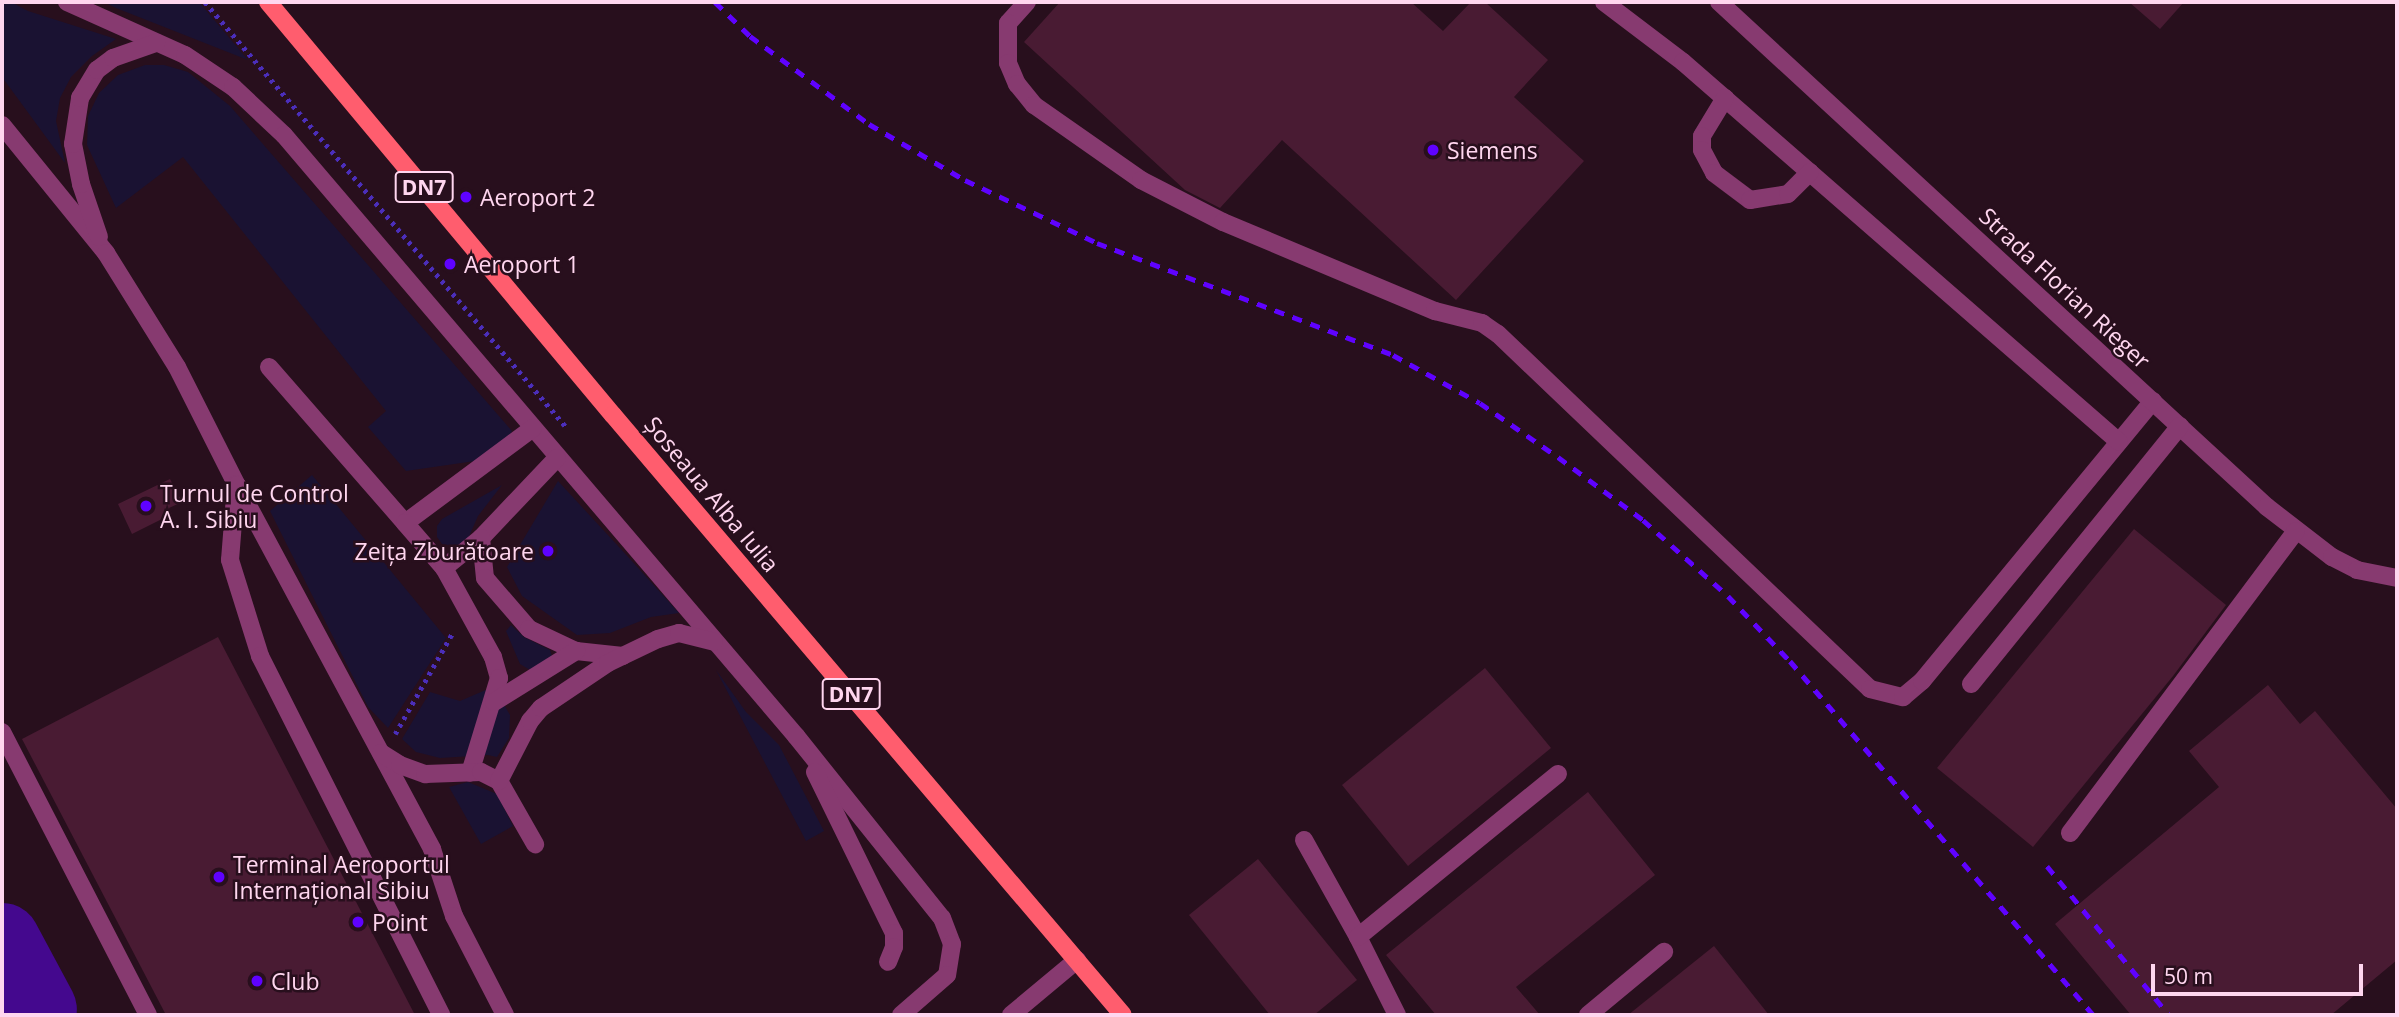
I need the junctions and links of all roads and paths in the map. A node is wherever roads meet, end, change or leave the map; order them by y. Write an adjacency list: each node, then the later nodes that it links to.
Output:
1 (67, 2): 7 (street)
2 (205, 2): 16 (path)
3 (268, 2): 41 (main road, Șoseaua Alba Iulia / DN7)
4 (1027, 2): 17 (street)
5 (1604, 2): 8 (street)
6 (1726, 4): 13 (street, Strada Florian Rieger)
7 (156, 43): 11 (street); 15 (street)
8 (1725, 98): 10 (street); 10 (street)
9 (2, 125): 11 (street)
10 (1810, 172): 17 (street)
11 (106, 253): 19 (street)
12 (270, 367): 20 (street)
13 (2153, 401): 14 (street, Strada Florian Rieger); 17 (street)
14 (2180, 426): 21 (street, Strada Florian Rieger); 28 (street)
15 (533, 428): 18 (street); 20 (street)
16 (570, 432)
17 (2119, 442)
18 (557, 458): 22 (street); 25 (street)
19 (236, 484): 32 (street); 45 (street)
20 (405, 523): 23 (street)
21 (2296, 531): 24 (street, Strada Florian Rieger); 36 (street)
22 (481, 538): 23 (street); 26 (street)
23 (444, 568): 29 (street)
24 (2397, 578)
25 (714, 642): 27 (street); 31 (street)
26 (576, 651): 27 (street); 29 (street)
27 (624, 656): 35 (street)
28 (1970, 684)
29 (494, 702): 33 (street)
30 (2, 732): 44 (street)
31 (796, 736): 42 (street); 47 (street)
32 (378, 751): 33 (street); 46 (street)
33 (470, 773): 35 (street)
34 (1558, 774): 39 (street)
35 (499, 780): 38 (street)
36 (2070, 833)
37 (1304, 840): 39 (street)
38 (535, 844)
39 (1358, 937): 49 (street)
40 (1664, 952): 50 (street)
41 (1077, 960): 43 (street); 48 (main road, Șoseaua Alba Iulia / DN7)
42 (888, 962)
43 (1024, 1011)
44 (148, 1015)
45 (441, 1015)
46 (505, 1015)
47 (901, 1015)
48 (1124, 1015)
49 (1397, 1015)
50 (1588, 1015)

